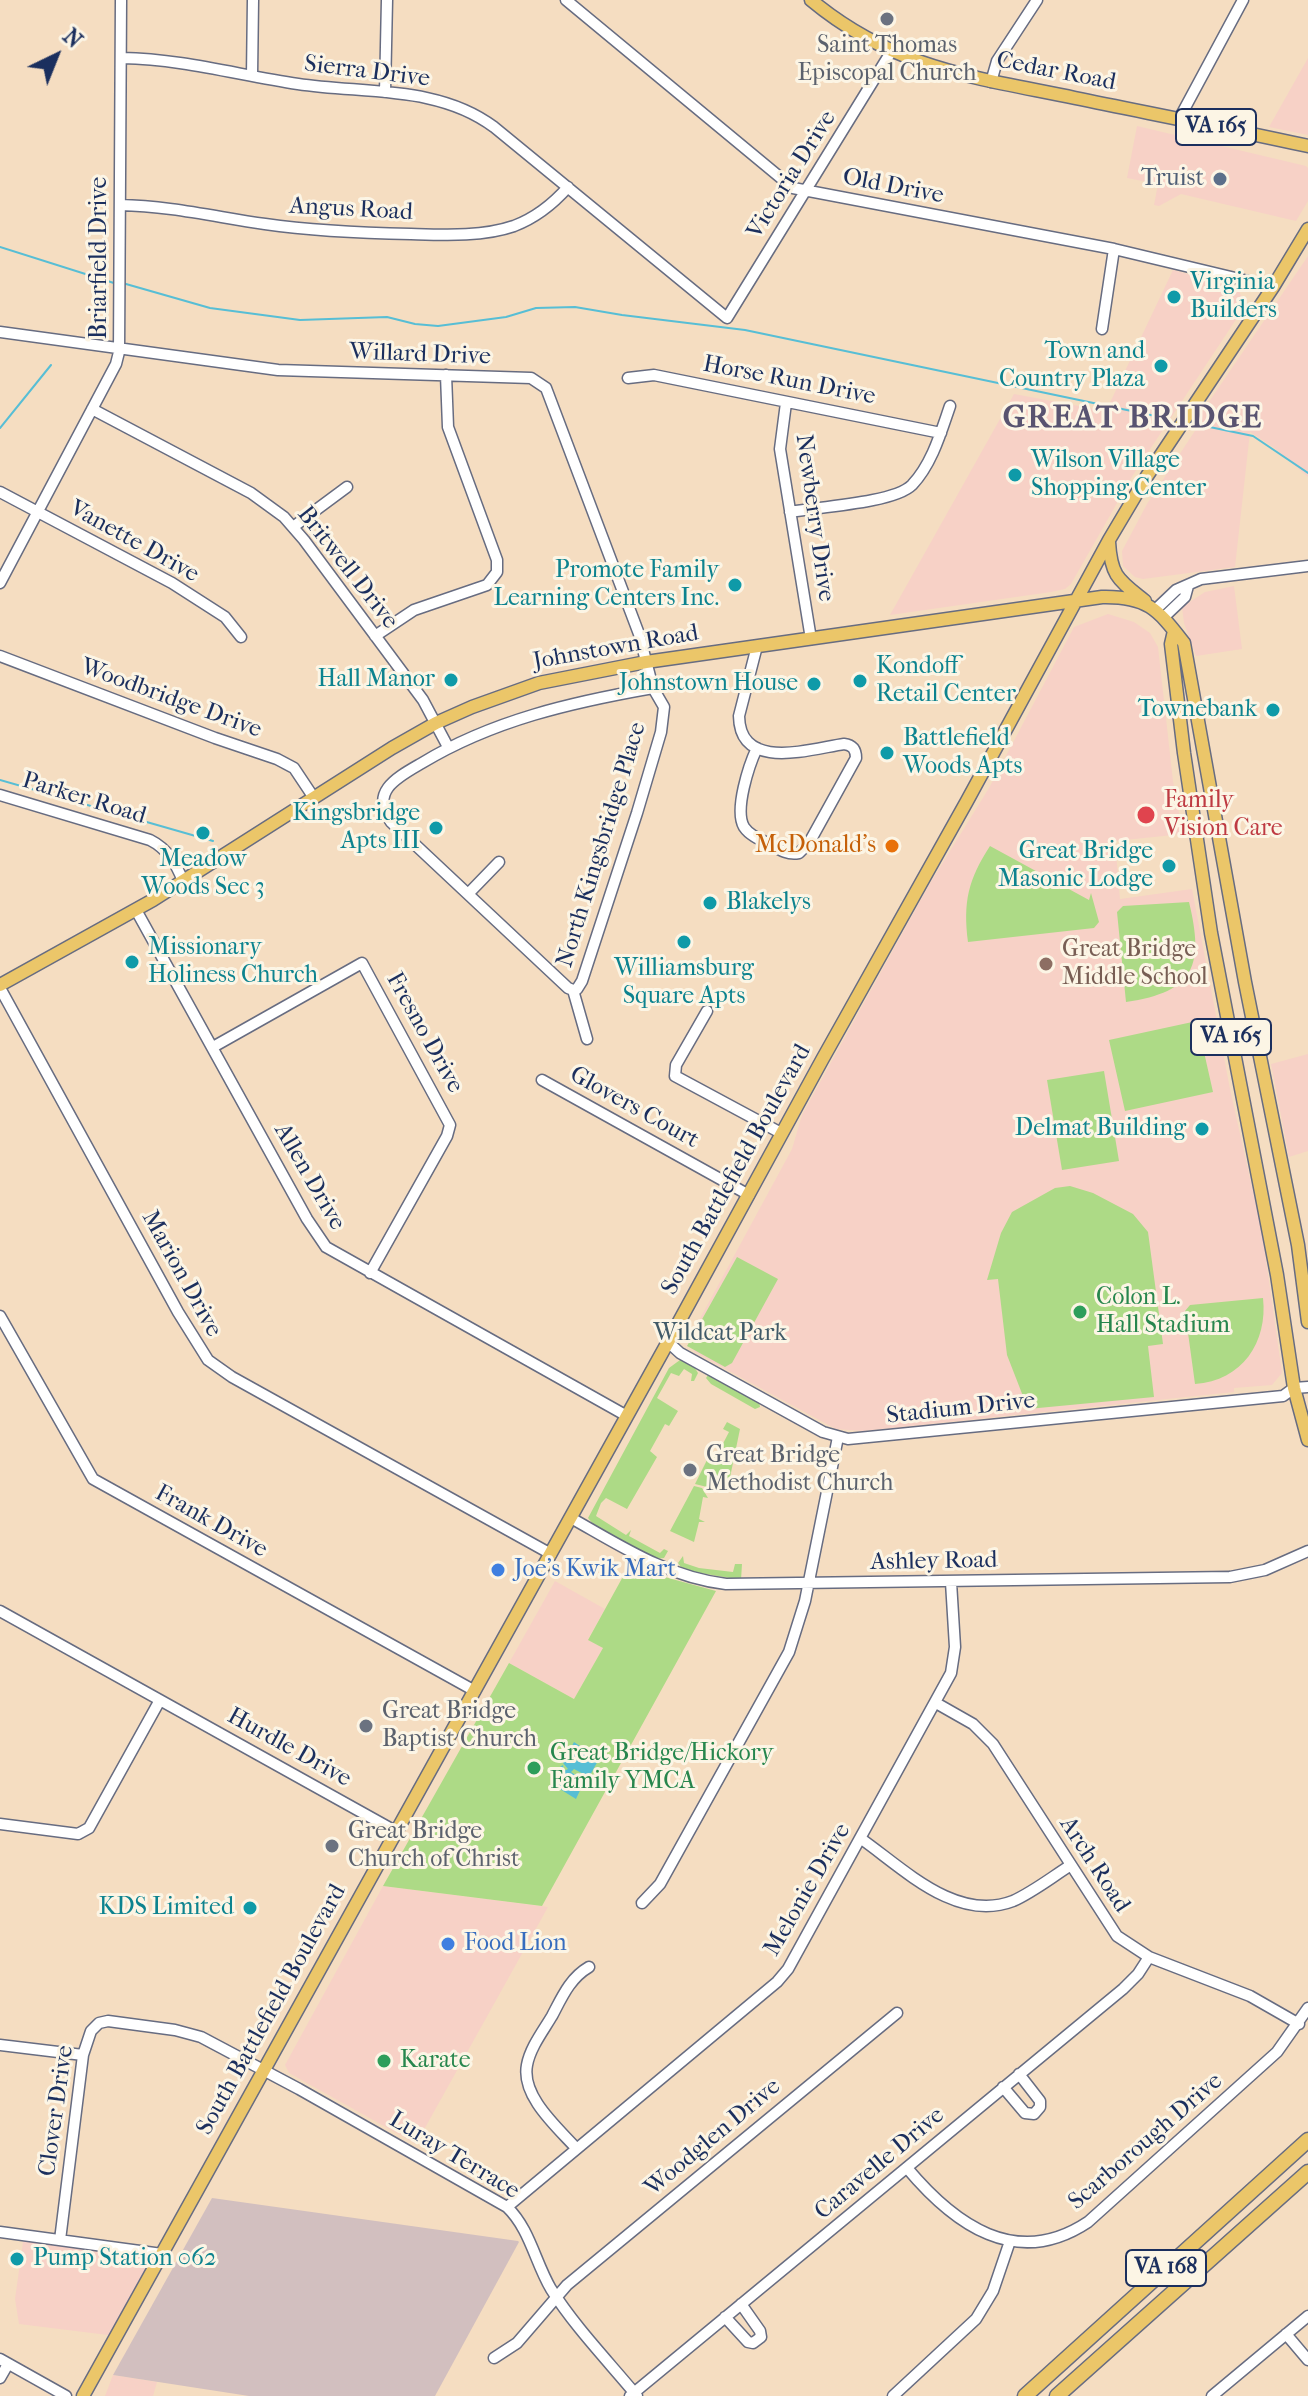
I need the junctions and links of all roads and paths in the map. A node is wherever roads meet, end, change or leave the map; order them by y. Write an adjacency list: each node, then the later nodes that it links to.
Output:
1 (121, 0): 11 (street, Briarfield Drive)
2 (253, 0): 12 (street)
3 (387, 0): 14 (street)
4 (566, 0): 18 (street, Old Drive)
5 (811, 0): 9 (main road, Cedar Road / VA 165)
6 (833, 0): 9 (street)
7 (1037, 0): 13 (street)
8 (1243, 0): 15 (street)
9 (825, 11): 10 (main road, Cedar Road / VA 165)
10 (891, 52): 13 (main road, Cedar Road / VA 165); 18 (street, Victoria Drive)
11 (122, 58): 12 (street, Sierra Drive); 19 (street, Briarfield Drive)
12 (252, 76): 14 (street, Sierra Drive)
13 (991, 82): 15 (main road, Cedar Road / VA 165)
14 (385, 92): 17 (street, Sierra Drive)
15 (1179, 119): 16 (main road, Cedar Road / VA 165)
16 (1308, 146)
17 (568, 187): 19 (street, Angus Road); 23 (street, Sierra Drive)
18 (805, 191): 21 (street, Old Drive); 23 (street, Victoria Drive)
19 (120, 205): 26 (street, Briarfield Drive)
20 (1308, 229): 22 (main road, South Battlefield Boulevard)
21 (1114, 249): 22 (street, Old Drive); 24 (street)
22 (1273, 287): 38 (main road, South Battlefield Boulevard)
23 (727, 318)
24 (1102, 329)
25 (0, 332): 26 (street, Willard Drive)
26 (119, 349): 27 (street, Willard Drive); 31 (street, Briarfield Drive)
27 (446, 375): 44 (street); 49 (street, Willard Drive)
28 (628, 378): 29 (street, Horse Run Drive)
29 (786, 403): 32 (street, Horse Run Drive); 36 (street, Newberry Drive)
30 (950, 406): 32 (street)
31 (92, 409): 35 (street, Briarfield Drive); 37 (street, Britwell Drive)
32 (941, 433): 36 (street)
33 (347, 487): 37 (street)
34 (0, 492): 35 (street, Vanette Drive)
35 (38, 512): 40 (street, Briarfield Drive); 45 (street, Vanette Drive)
36 (790, 512): 46 (street, Newberry Drive)
37 (293, 527): 44 (street, Britwell Drive)
38 (1109, 540): 41 (main road, South Battlefield Boulevard); 42 (main road, VA 165)
39 (1308, 566): 42 (street)
40 (0, 583)
41 (1076, 601): 42 (main road, Johnstown Road); 46 (main road, Johnstown Road); 68 (main road, South Battlefield Boulevard)
42 (1158, 611): 43 (main road, VA 165)
43 (1174, 631): 50 (main road, VA 165); 55 (main road, VA 165)
44 (375, 636): 52 (street, Britwell Drive)
45 (241, 637)
46 (811, 639): 47 (main road, Johnstown Road)
47 (757, 646): 49 (main road, Johnstown Road); 54 (street)
48 (0, 656): 57 (street, Woodbridge Drive)
49 (646, 662): 51 (street, North Kingsbridge Place); 52 (main road, Johnstown Road)
50 (1174, 665): 55 (main road); 74 (main road, VA 165)
51 (653, 688): 53 (street); 63 (street, North Kingsbridge Place)
52 (436, 723): 53 (street, Britwell Drive); 57 (main road, Johnstown Road)
53 (448, 747): 60 (street)
54 (757, 748): 54 (street)
55 (1207, 768): 72 (main road, VA 165)
56 (0, 795): 59 (street, Parker Road)
57 (314, 798): 59 (main road, Johnstown Road)
58 (499, 862): 60 (street)
59 (183, 881): 61 (main road, Johnstown Road)
60 (468, 894): 63 (street)
61 (136, 910): 62 (main road, Johnstown Road); 66 (street, Allen Drive)
62 (0, 987): 82 (street, Marion Drive)
63 (573, 990): 65 (street, North Kingsbridge Place)
64 (707, 1011): 68 (street)
65 (587, 1039)
66 (213, 1047): 70 (street, Allen Drive); 70 (street, Fresno Drive)
67 (542, 1080): 69 (street, Glovers Court)
68 (781, 1133): 69 (main road, South Battlefield Boulevard)
69 (749, 1195): 73 (main road, South Battlefield Boulevard)
70 (370, 1273): 77 (street, Allen Drive)
71 (0, 1316): 86 (street, Frank Drive)
72 (1308, 1322)
73 (668, 1342): 77 (main road, South Battlefield Boulevard); 78 (street, Stadium Drive)
74 (1301, 1388): 75 (street); 76 (main road, VA 165)
75 (1283, 1396): 76 (street); 78 (street, Stadium Drive)
76 (1303, 1402): 79 (main road, VA 165)
77 (627, 1416): 80 (main road, South Battlefield Boulevard)
78 (838, 1437): 84 (street)
79 (1308, 1440)
80 (571, 1518): 82 (main road, South Battlefield Boulevard); 84 (street, Ashley Road)
81 (1308, 1551): 83 (street, Ashley Road)
82 (551, 1554): 86 (main road, South Battlefield Boulevard)
83 (951, 1582): 84 (street, Ashley Road); 88 (street, Melonie Drive)
84 (809, 1583): 93 (street)
85 (0, 1611): 87 (street, Hurdle Drive)
86 (475, 1691): 90 (main road, South Battlefield Boulevard)
87 (160, 1700): 89 (street); 90 (street, Hurdle Drive)
88 (936, 1703): 91 (street, Melonie Drive); 92 (street, Arch Road)
89 (0, 1824)
90 (397, 1832): 101 (main road, South Battlefield Boulevard)
91 (860, 1838): 92 (street); 105 (street, Melonie Drive)
92 (1071, 1865): 94 (street, Arch Road)
93 (642, 1903)
94 (1149, 1957): 98 (street, Arch Road); 102 (street, Caravelle Drive)
95 (589, 1967): 105 (street)
96 (1308, 2008): 98 (street, Scarborough Drive)
97 (897, 2013): 113 (street, Woodglen Drive)
98 (1299, 2024): 111 (street, Scarborough Drive)
99 (0, 2045): 100 (street)
100 (83, 2055): 101 (street, Clover Drive); 110 (street, Clover Drive)
101 (265, 2070): 108 (street, Luray Terrace); 112 (main road, South Battlefield Boulevard)
102 (1019, 2074): 103 (street, Caravelle Drive); 103 (street)
103 (1003, 2087): 106 (street, Caravelle Drive)
104 (1305, 2142): 126 (highway, VA 168)
105 (576, 2148): 108 (street, Melonie Drive)
106 (907, 2168): 111 (street, Scarborough Drive); 114 (street, Caravelle Drive)
107 (1305, 2176): 127 (highway, VA 168)
108 (507, 2207): 113 (street, Luray Terrace)
109 (0, 2232): 110 (street)
110 (60, 2240): 112 (street)
111 (1010, 2241): 125 (street)
112 (162, 2254): 124 (main road, South Battlefield Boulevard)
113 (556, 2297): 118 (street, Woodglen Drive); 122 (street, Luray Terrace)
114 (741, 2304): 116 (street, Caravelle Drive); 116 (street)
115 (1308, 2316): 117 (street)
116 (725, 2317): 122 (street, Caravelle Drive)
117 (1286, 2334): 119 (street); 128 (street)
118 (494, 2358)
119 (1308, 2360)
120 (4, 2362): 121 (street); 123 (street)
121 (0, 2378)
122 (634, 2395)
123 (66, 2396)
124 (83, 2396)
125 (893, 2396)
126 (1025, 2396)
127 (1057, 2396)
128 (1212, 2396)

